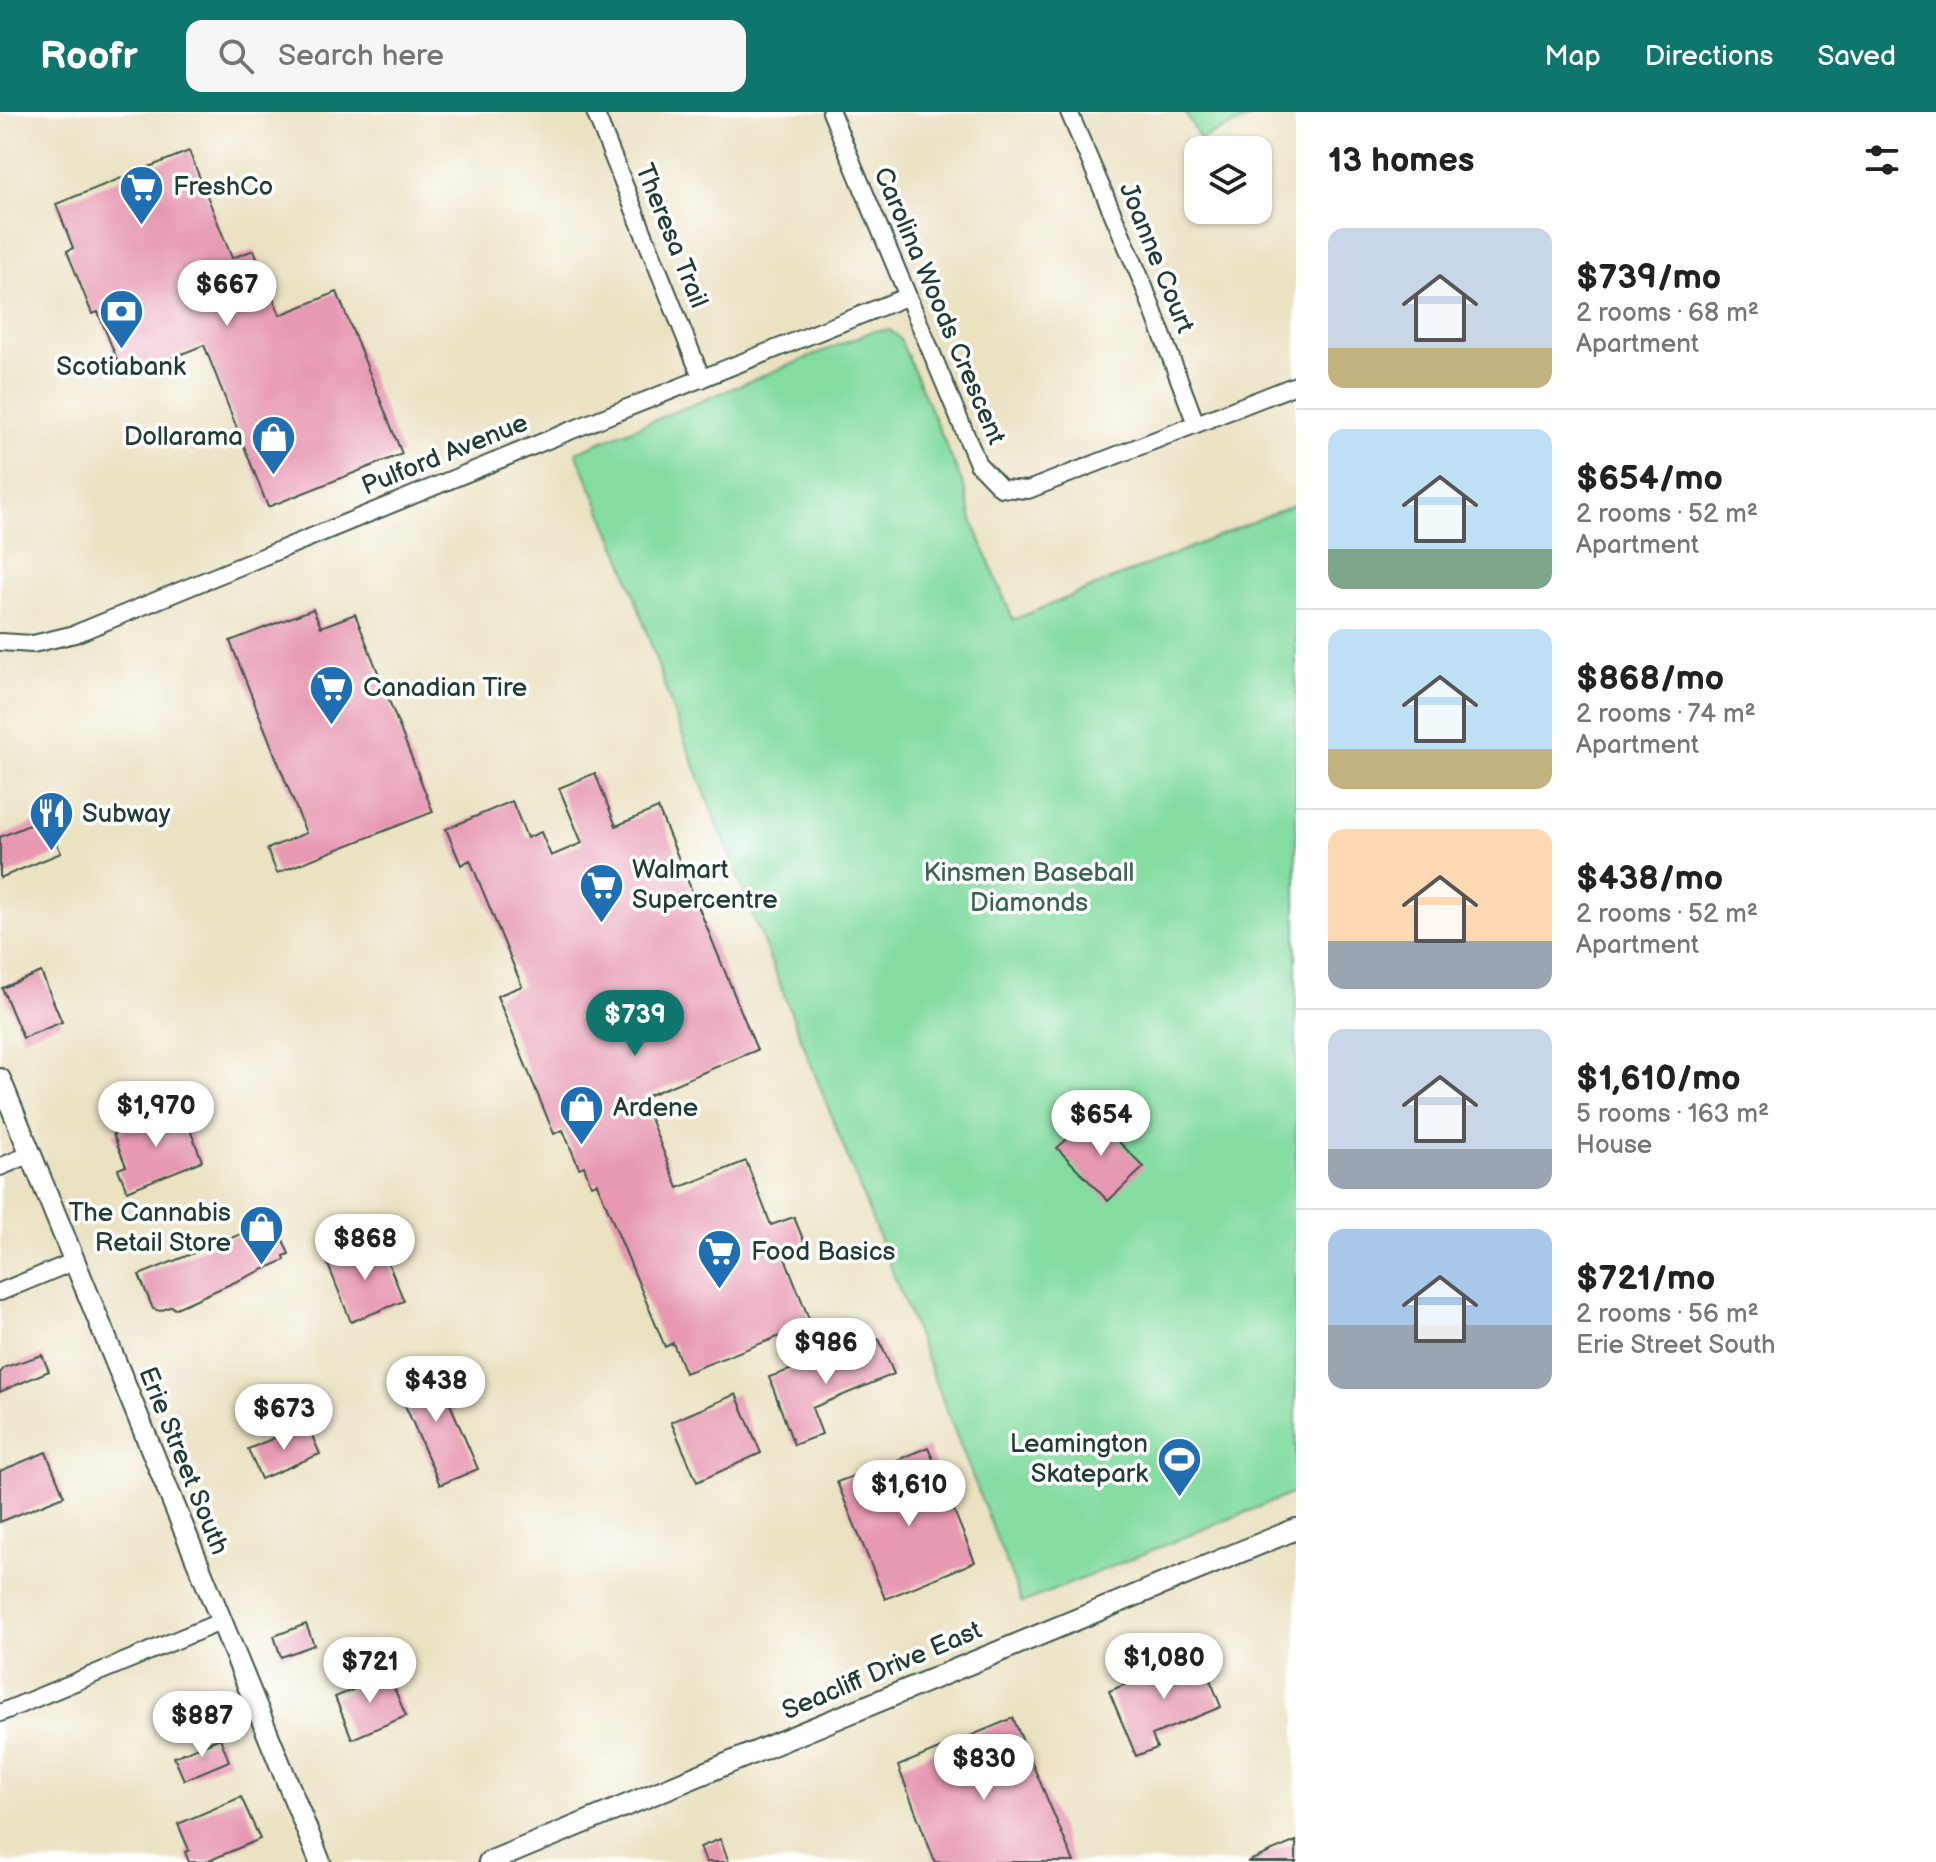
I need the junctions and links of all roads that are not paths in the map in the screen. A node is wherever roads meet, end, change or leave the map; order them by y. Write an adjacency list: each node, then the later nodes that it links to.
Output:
1 (595, 112): 5 (street, Theresa Trail)
2 (831, 112): 4 (street, Carolina Woods Crescent)
3 (1069, 112): 7 (street, Joanne Court)
4 (906, 297): 5 (street, Pulford Avenue); 7 (street, Carolina Woods Crescent)
5 (702, 379): 8 (street, Pulford Avenue)
6 (1296, 385): 7 (street, Carolina Woods Crescent)
7 (1196, 424)
8 (0, 642)
9 (0, 1079): 10 (main road, Erie Street South)
10 (31, 1154): 11 (street); 12 (main road, Erie Street South)
11 (0, 1167)
12 (75, 1261): 13 (street); 15 (main road, Erie Street South)
13 (0, 1292)
14 (1296, 1529): 18 (main road, Seacliff Drive East)
15 (220, 1622): 16 (street); 17 (main road, Erie Street South)
16 (0, 1713)
17 (320, 1862)
18 (489, 1862)

